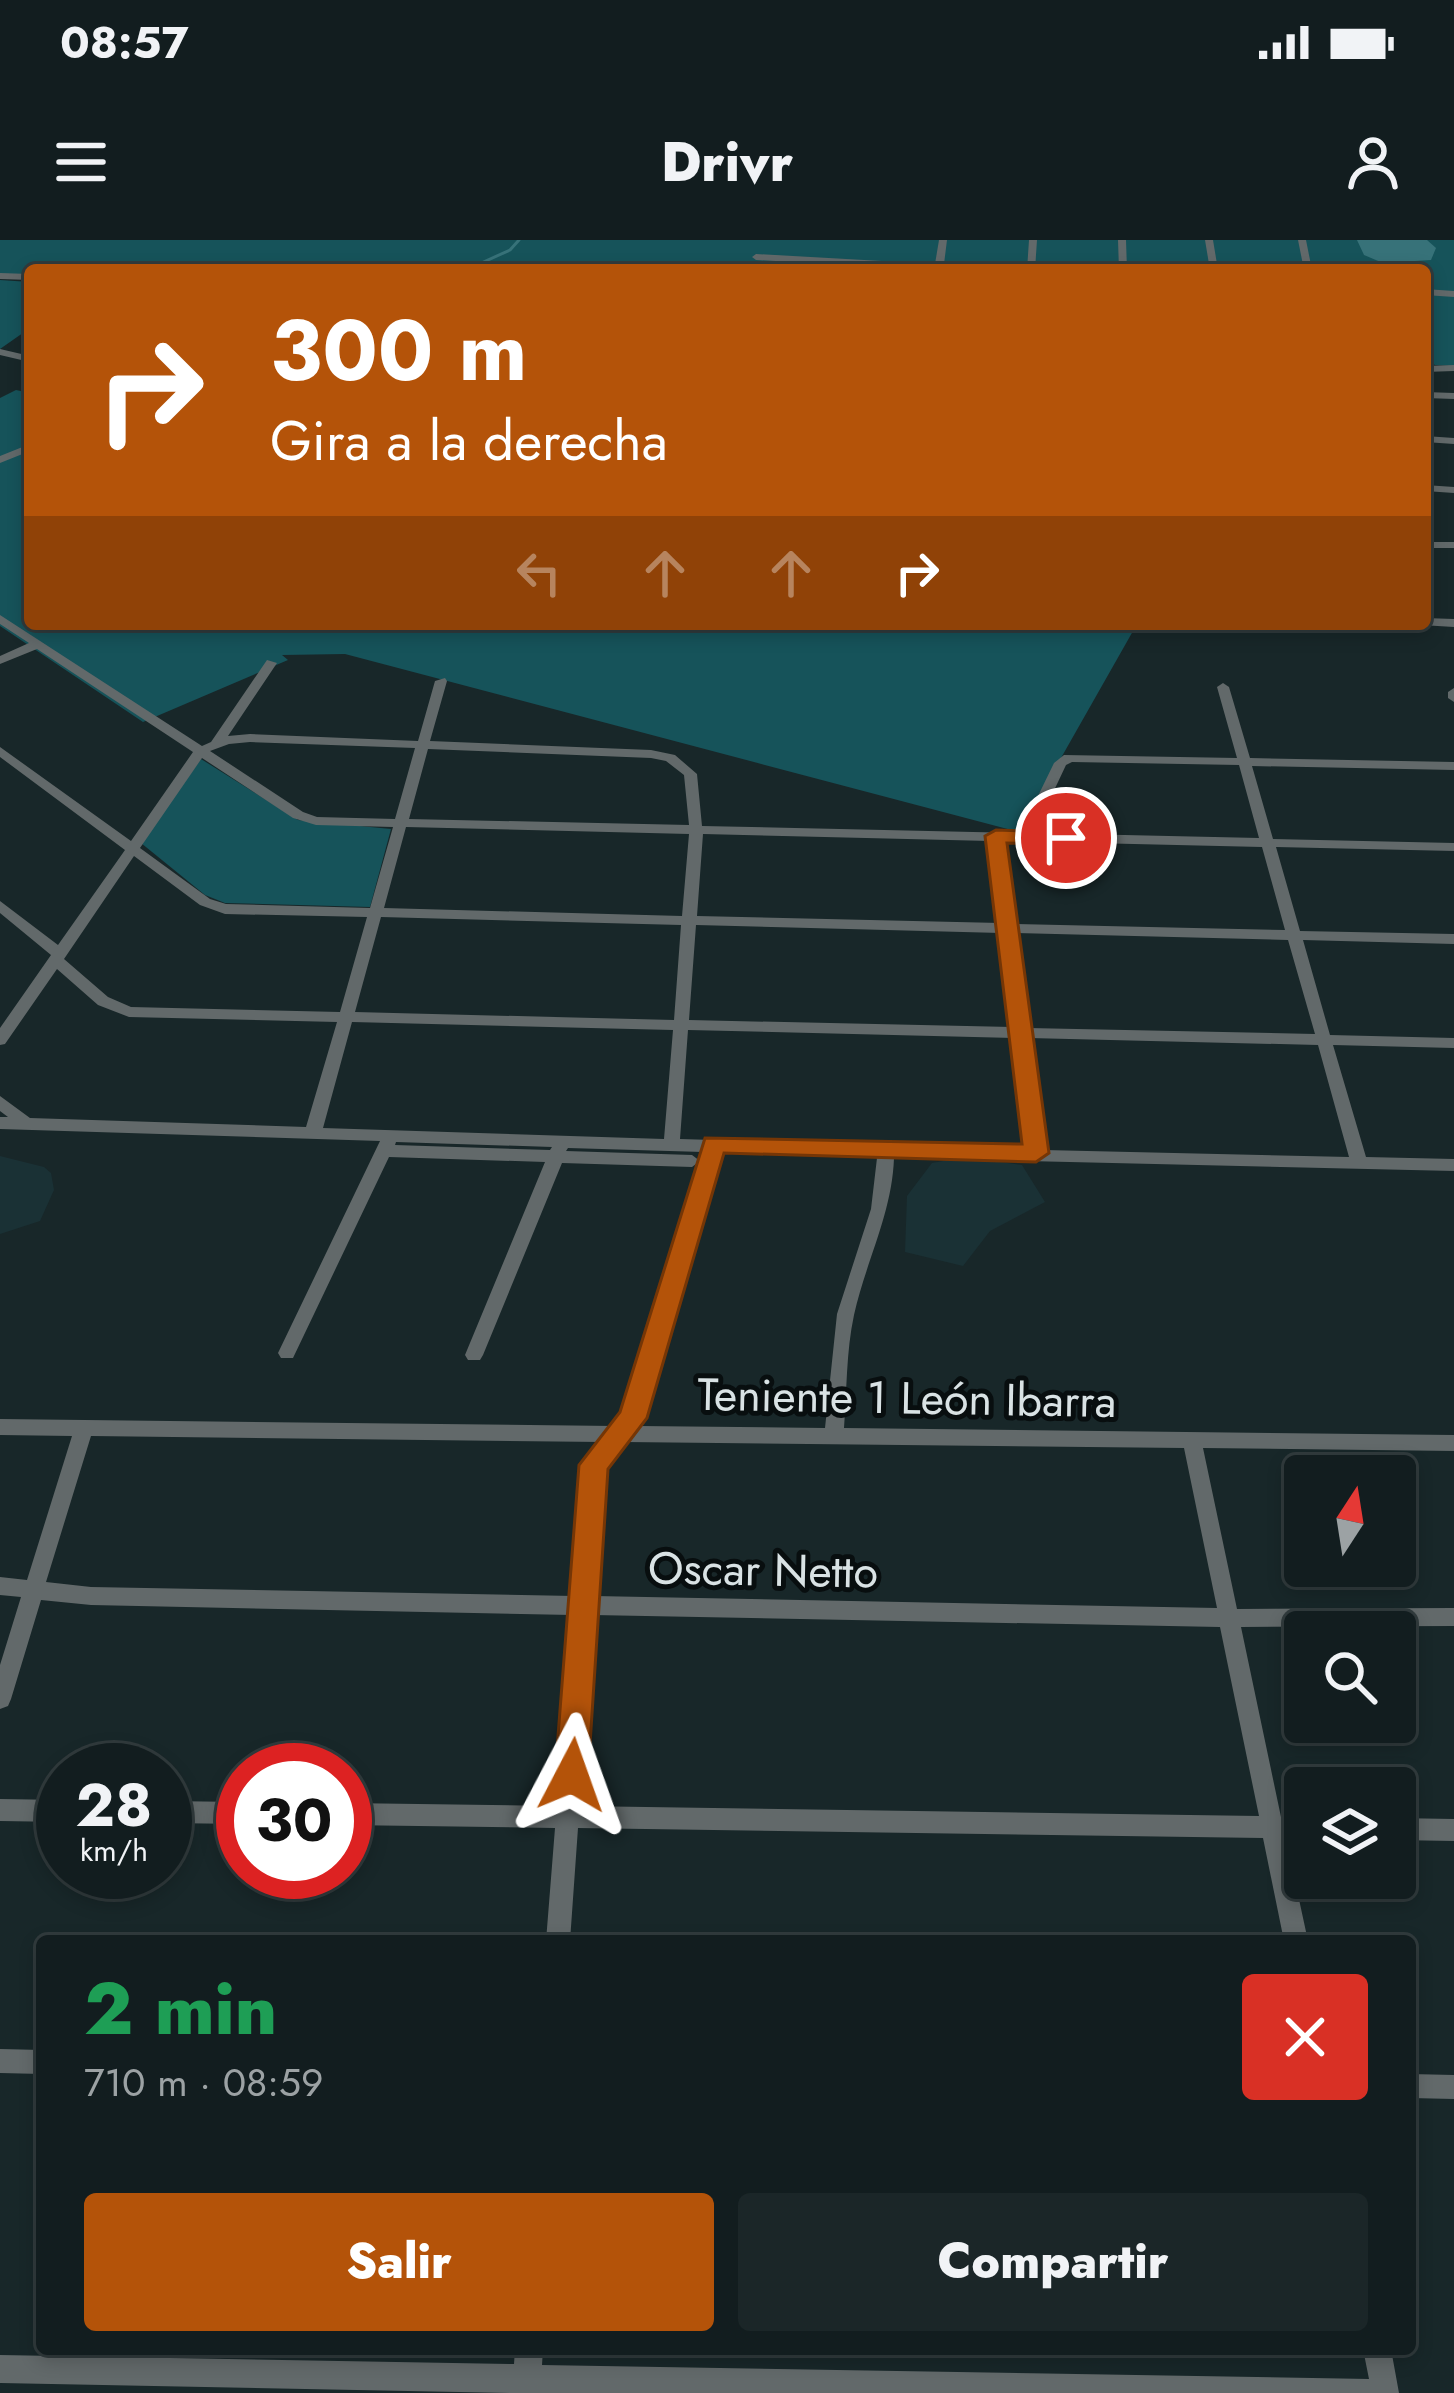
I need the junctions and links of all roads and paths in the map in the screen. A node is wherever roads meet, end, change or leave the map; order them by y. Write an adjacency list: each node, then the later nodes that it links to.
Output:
1 (756, 257): 2 (street)
2 (872, 264)
3 (1454, 363): 4 (street)
4 (1431, 368)
5 (0, 620): 6 (street)
6 (37, 644): 7 (street); 14 (street)
7 (0, 660)
8 (271, 663): 11 (street)
9 (441, 681): 12 (street)
10 (1223, 687): 15 (street)
11 (217, 743): 12 (street); 14 (street)
12 (424, 743): 17 (street); 18 (street)
13 (0, 751): 23 (street)
14 (200, 751): 17 (street); 23 (street)
15 (1246, 761): 16 (street); 20 (street); 21 (street)
16 (1454, 766)
17 (400, 824): 18 (street); 25 (street)
18 (695, 830): 19 (street); 26 (street)
19 (996, 836): 20 (street); 27 (street)
20 (1025, 837): 21 (street)
21 (1269, 843): 22 (street); 28 (street)
22 (1454, 847)
23 (132, 848): 25 (street); 30 (street)
24 (0, 906): 30 (street)
25 (375, 914): 26 (street); 31 (street)
26 (686, 921): 27 (street); 32 (street)
27 (1008, 928): 28 (street); 33 (street)
28 (1295, 935): 29 (street); 35 (street)
29 (1454, 939)
30 (57, 957): 31 (street); 34 (street)
31 (345, 1017): 32 (street); 40 (street)
32 (678, 1025): 33 (street); 42 (street)
33 (1021, 1032): 35 (street); 45 (street)
34 (0, 1040)
35 (1324, 1040): 36 (street); 47 (street)
36 (1454, 1043)
37 (0, 1102): 39 (street)
38 (0, 1123): 39 (street)
39 (28, 1125): 40 (street)
40 (313, 1133): 41 (street)
41 (387, 1143): 43 (street); 49 (street)
42 (672, 1143): 43 (street); 46 (street)
43 (560, 1147): 46 (street); 50 (street)
44 (886, 1153): 45 (street); 46 (street); 54 (street)
45 (1036, 1153): 47 (street)
46 (704, 1157): 53 (street)
47 (1359, 1162): 48 (street)
48 (1454, 1165)
49 (287, 1353)
50 (474, 1354)
51 (0, 1427): 52 (street, Teniente 1 León Ibarra)
52 (84, 1428): 53 (street, Teniente 1 León Ibarra); 58 (street)
53 (618, 1434): 54 (street, Teniente 1 León Ibarra); 59 (street)
54 (834, 1436): 55 (street, Teniente 1 León Ibarra)
55 (1192, 1440): 56 (street, Teniente 1 León Ibarra); 61 (street)
56 (1454, 1443)
57 (0, 1586): 58 (street, Oscar Netto)
58 (36, 1592): 59 (street, Oscar Netto); 62 (street)
59 (585, 1606): 61 (street, Oscar Netto); 66 (street)
60 (1454, 1617): 61 (street, Oscar Netto)
61 (1232, 1618): 67 (street)
62 (0, 1699)
63 (0, 1810): 64 (street)
64 (36, 1810)
65 (372, 1814): 66 (street)
66 (568, 1818): 67 (street); 71 (street)
67 (1274, 1828): 68 (street); 72 (street)
68 (1284, 1828)
69 (1416, 1829): 70 (street)
70 (1454, 1830)
71 (558, 1935)
72 (1295, 1935)
73 (0, 2061): 74 (street)
74 (36, 2062)
75 (1416, 2086): 76 (street)
76 (1454, 2087)
77 (529, 2355): 80 (street)
78 (1377, 2355): 81 (street)
79 (0, 2368): 80 (street)
80 (527, 2387): 81 (street)
81 (1381, 2393)

